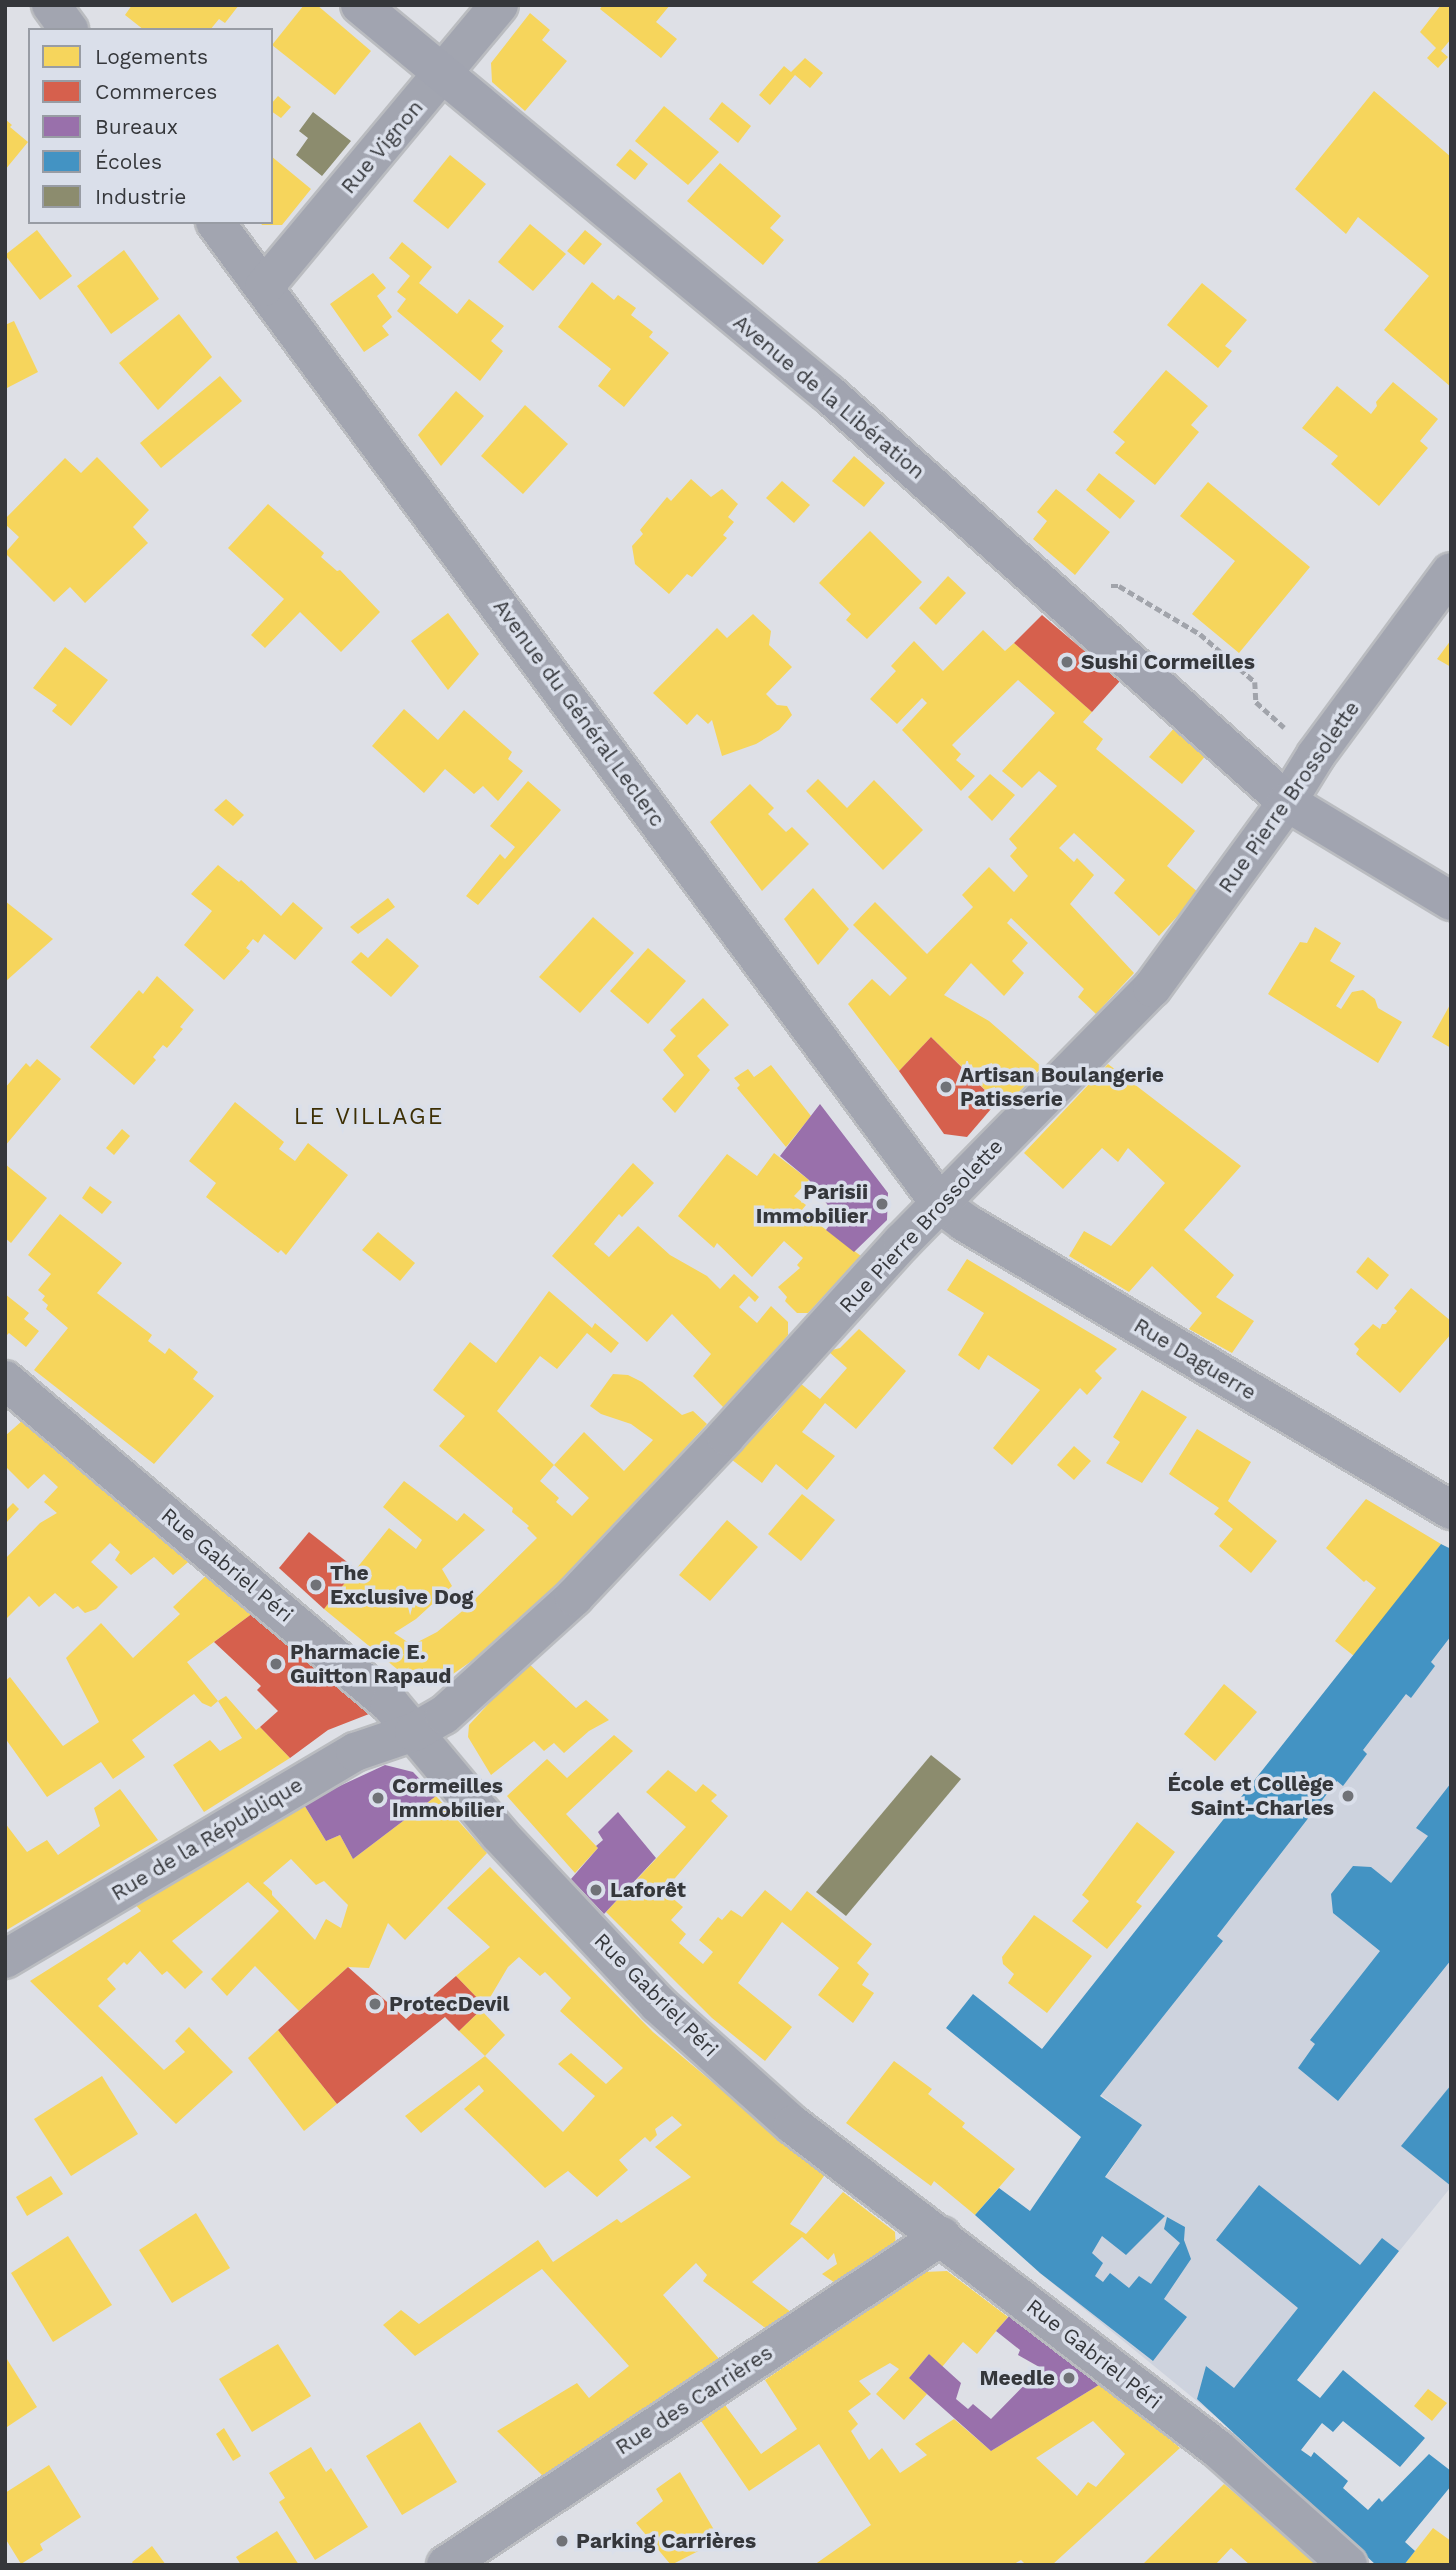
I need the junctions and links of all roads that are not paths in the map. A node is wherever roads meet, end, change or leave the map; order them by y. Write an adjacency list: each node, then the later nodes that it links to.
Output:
1 (51, 5): 4 (street)
2 (360, 5): 5 (street, Avenue de la Libération)
3 (499, 5): 5 (street, Rue Vignon)
4 (68, 28)
5 (442, 73): 7 (street, Rue Vignon); 9 (street, Avenue de la Libération)
6 (217, 224): 7 (street, Avenue du Général Leclerc)
7 (264, 287): 11 (street, Avenue du Général Leclerc)
8 (1451, 572): 9 (street, Rue Pierre Brossolette)
9 (1287, 802): 10 (street, Avenue de la Libération); 11 (street, Rue Pierre Brossolette)
10 (1451, 901)
11 (941, 1205): 13 (street, Rue Daguerre); 14 (street, Rue Pierre Brossolette)
12 (5, 1380): 14 (street, Rue Gabriel Péri)
13 (1451, 1510)
14 (414, 1732): 15 (street, Rue de la République); 16 (street, Rue Gabriel Péri)
15 (5, 1959)
16 (942, 2236): 17 (street, Rue des Carrières); 18 (street, Rue Gabriel Péri)
17 (446, 2565)
18 (1348, 2565)

